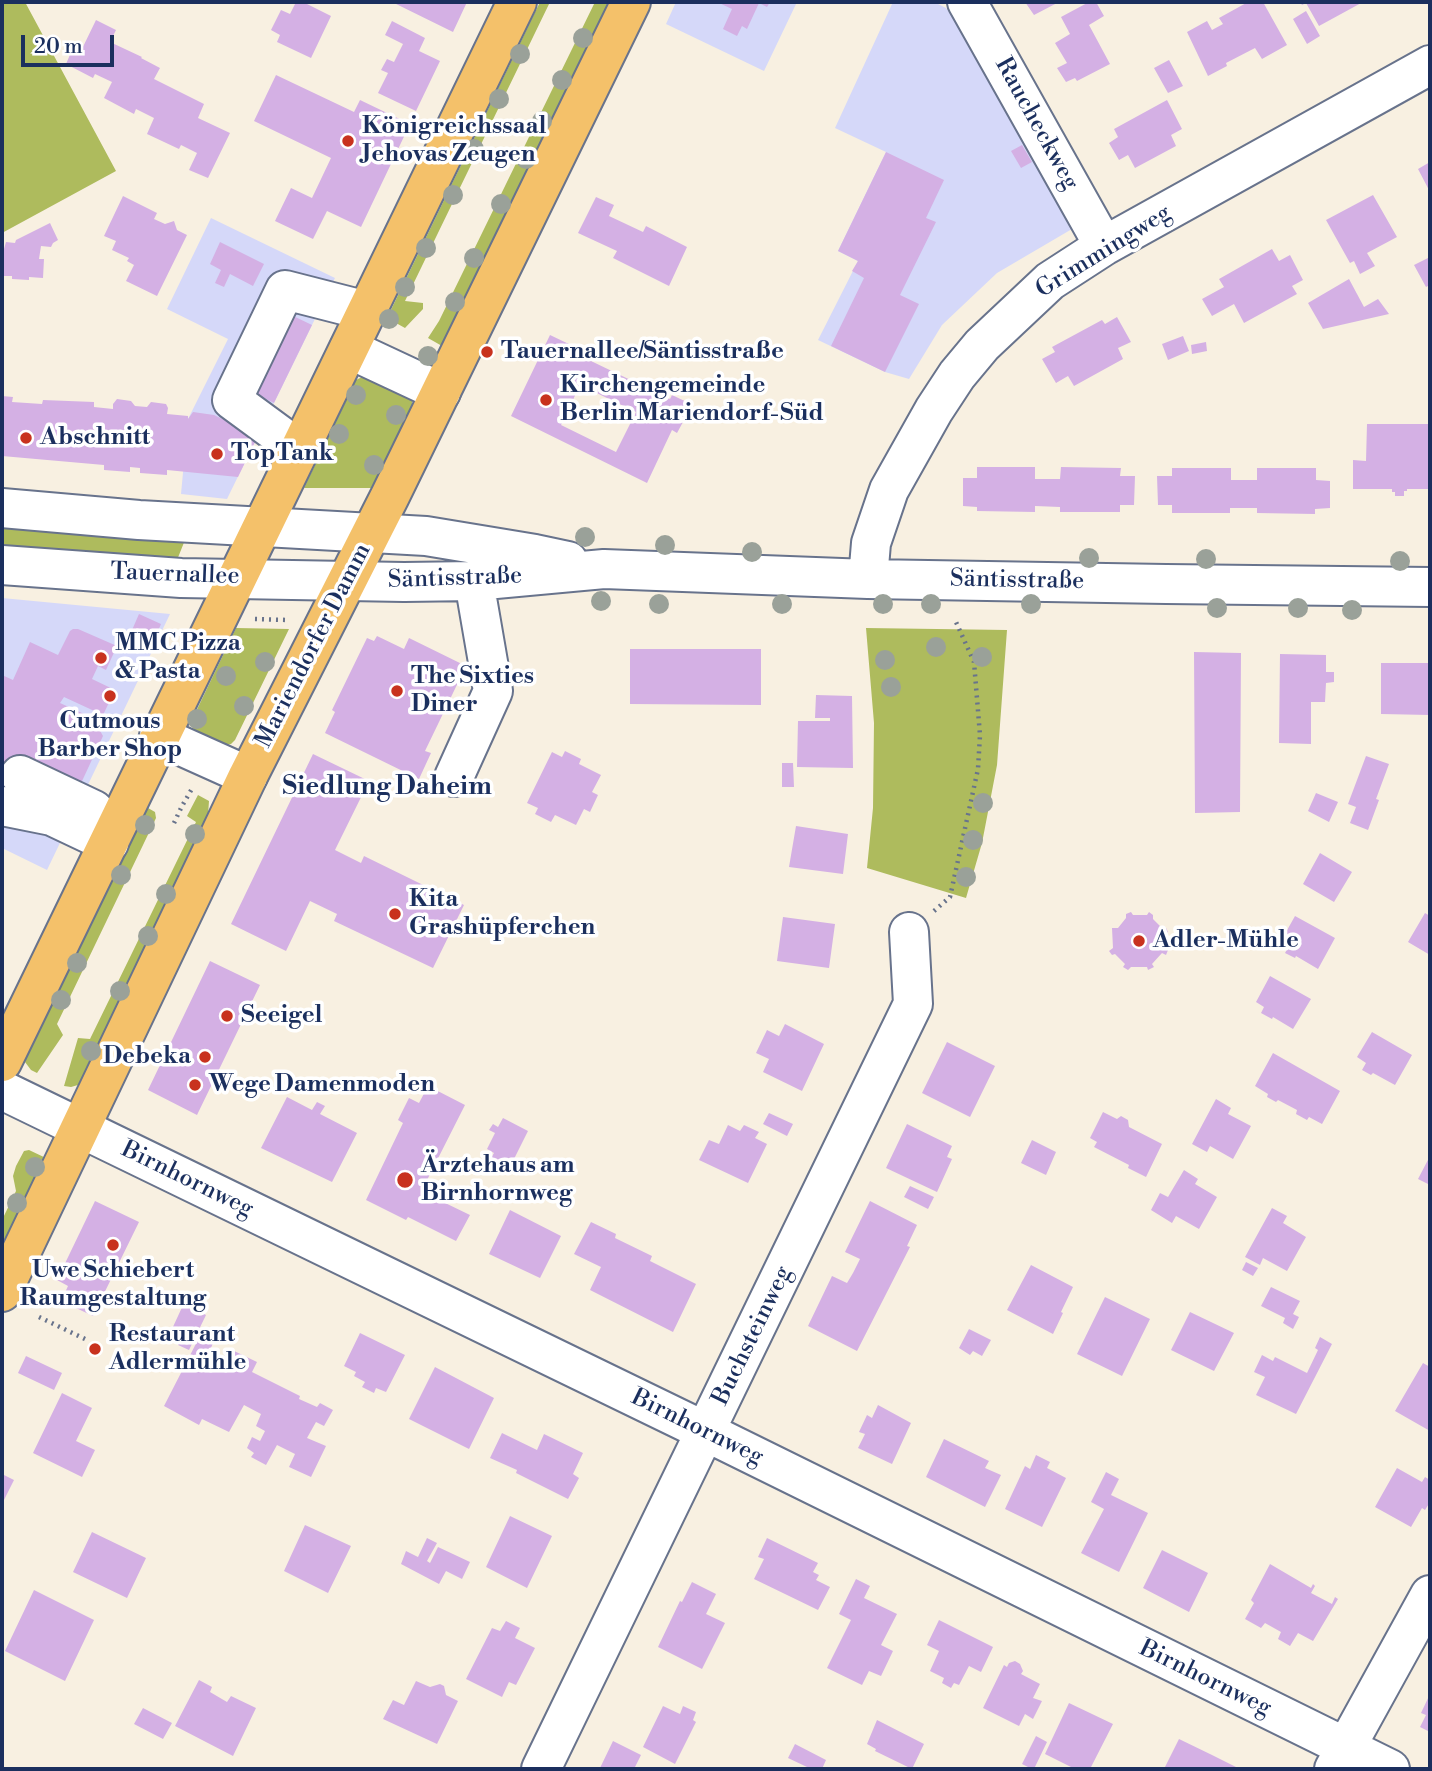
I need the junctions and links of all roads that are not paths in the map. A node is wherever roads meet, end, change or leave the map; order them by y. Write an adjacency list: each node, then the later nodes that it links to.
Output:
1 (517, 2): 6 (main road)
2 (631, 2): 8 (main road, Mariendorfer Damm)
3 (967, 2): 5 (street, Raucheckweg)
4 (1430, 65): 5 (street, Grimmingweg)
5 (1104, 246): 16 (street, Grimmingweg)
6 (367, 311): 7 (main road); 9 (street)
7 (349, 349): 8 (street); 9 (main road)
8 (441, 392): 12 (main road, Mariendorfer Damm)
9 (300, 450): 11 (main road)
10 (2, 509): 11 (street)
11 (262, 527): 12 (street, Säntisstraße); 15 (main road)
12 (372, 533): 14 (street, Säntisstraße); 17 (main road, Mariendorfer Damm)
13 (2, 565): 15 (street, Tauernallee)
14 (604, 569): 16 (street, Säntisstraße); 18 (street, Säntisstraße)
15 (237, 578): 17 (street, Tauernallee); 20 (main road)
16 (867, 579): 19 (street, Säntisstraße)
17 (348, 581): 18 (street, Säntisstraße); 21 (main road, Mariendorfer Damm)
18 (474, 581): 22 (street)
19 (1430, 587)
20 (159, 736): 21 (street); 24 (main road)
21 (248, 776): 28 (main road, Mariendorfer Damm)
22 (454, 777)
23 (11, 791): 24 (street)
24 (114, 832): 26 (main road)
25 (909, 932): 30 (street, Buchsteinweg)
26 (2, 1062)
27 (2, 1090): 28 (street, Birnhornweg)
28 (80, 1128): 29 (main road, Mariendorfer Damm); 30 (street, Birnhornweg)
29 (2, 1292)
30 (706, 1432): 32 (street, Birnhornweg); 33 (street, Buchsteinweg)
31 (1430, 1595): 32 (street)
32 (1340, 1759): 34 (street, Birnhornweg)
33 (541, 1769)
34 (1390, 1769)

